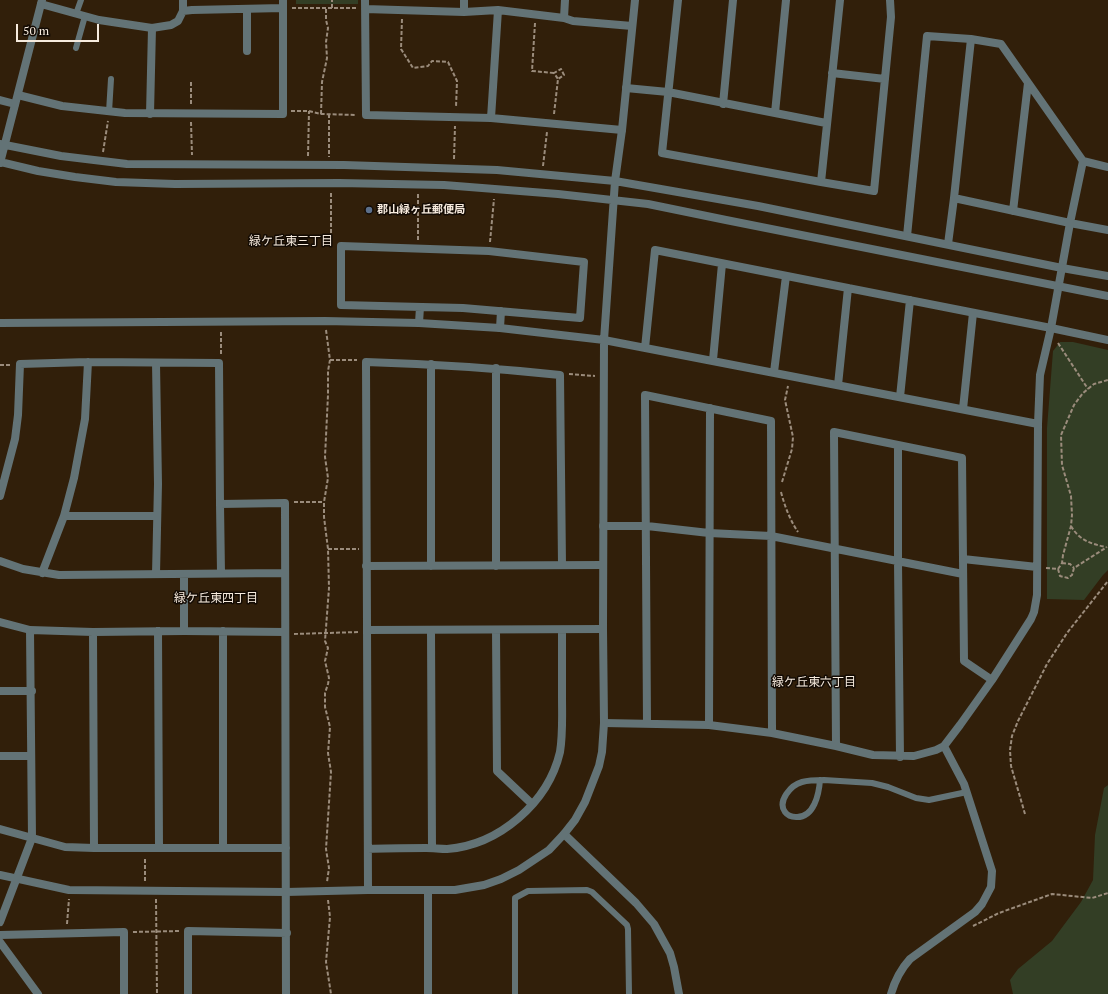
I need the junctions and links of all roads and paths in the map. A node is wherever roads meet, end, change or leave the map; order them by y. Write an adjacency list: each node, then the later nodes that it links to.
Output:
1 (81, 0): 22 (lane)
2 (183, 0): 20 (street)
3 (332, 0): 16 (path)
4 (464, 0): 21 (street)
5 (565, 0): 24 (street)
6 (635, 0): 25 (street)
7 (678, 0): 37 (street)
8 (733, 0): 41 (street)
9 (786, 0): 44 (street)
10 (840, 0): 30 (street)
11 (890, 0): 34 (street)
12 (42, 2): 22 (street); 38 (street)
13 (283, 4): 15 (path); 17 (street); 46 (street)
14 (365, 4): 16 (path); 18 (street); 49 (street)
15 (326, 8): 16 (path); 47 (path)
16 (332, 8)
17 (247, 9): 20 (street); 29 (street)
18 (402, 10): 21 (street); 50 (path)
19 (498, 10): 21 (street); 23 (street); 51 (street)
20 (183, 11): 26 (street)
21 (464, 12)
22 (80, 15): 26 (street); 28 (lane)
23 (536, 15): 24 (street); 31 (path)
24 (564, 18): 25 (street)
25 (632, 26): 36 (street)
26 (152, 28): 45 (street)
27 (971, 39): 35 (street); 68 (street); 73 (street)
28 (76, 48)
29 (247, 51)
30 (832, 72): 34 (street); 53 (street)
31 (554, 73): 32 (path); 32 (path)
32 (558, 78): 52 (path)
33 (111, 79): 42 (lane)
34 (885, 79): 65 (street)
35 (1028, 83): 60 (street); 70 (street)
36 (626, 88): 37 (street); 54 (street)
37 (668, 92): 41 (street); 65 (street)
38 (18, 95): 40 (street); 42 (street)
39 (0, 100): 40 (street)
40 (15, 104): 55 (street)
41 (723, 104): 44 (street)
42 (109, 112): 45 (street); 56 (path)
43 (309, 112): 46 (path); 47 (path); 57 (path)
44 (775, 113): 53 (street)
45 (150, 114): 46 (street)
46 (283, 114)
47 (322, 114): 48 (path)
48 (329, 114): 49 (path); 58 (path)
49 (366, 115): 50 (street)
50 (456, 117): 51 (street); 59 (path)
51 (491, 118): 52 (street)
52 (551, 123): 54 (street); 62 (path)
53 (826, 123): 65 (street)
54 (622, 130): 64 (street)
55 (2, 145): 61 (street); 64 (street)
56 (103, 154)
57 (308, 156)
58 (329, 156)
59 (454, 159)
60 (1083, 161): 63 (street); 71 (street)
61 (0, 162): 69 (street)
62 (543, 166)
63 (1108, 167)
64 (615, 181): 69 (street); 73 (street)
65 (821, 182)
66 (418, 191): 75 (path)
67 (494, 195): 76 (path)
68 (954, 198): 70 (street); 74 (street)
69 (614, 200): 81 (street); 95 (street)
70 (1013, 211): 71 (street)
71 (1070, 223): 72 (street); 78 (street)
72 (1108, 230)
73 (907, 236): 74 (street)
74 (948, 244): 78 (street)
75 (418, 248): 76 (street); 85 (street)
76 (490, 251): 86 (street)
77 (722, 264): 79 (street); 97 (street); 99 (street)
78 (1062, 268): 80 (street); 81 (street)
79 (786, 276): 82 (street); 106 (street)
80 (1108, 276)
81 (1059, 286): 83 (street); 91 (street)
82 (848, 288): 84 (street); 111 (street)
83 (1108, 296)
84 (910, 300): 87 (street); 113 (street)
85 (420, 307): 86 (street); 89 (street)
86 (501, 311): 90 (street)
87 (973, 313): 91 (street); 115 (street)
88 (0, 322): 89 (street)
89 (419, 323): 90 (street)
90 (500, 328): 95 (street)
91 (1051, 328): 94 (street); 96 (street)
92 (222, 329): 103 (path)
93 (326, 329): 98 (path)
94 (1049, 337): 112 (path); 116 (street)
95 (604, 340): 97 (street); 126 (street)
96 (1108, 340)
97 (645, 348): 99 (street)
98 (330, 360): 101 (path); 121 (path)
99 (713, 360): 106 (street)
100 (88, 362): 102 (street); 120 (street); 124 (street)
101 (366, 362): 104 (street); 134 (street)
102 (156, 363): 103 (street); 125 (street)
103 (219, 363): 123 (street)
104 (431, 364): 105 (street); 143 (street)
105 (496, 368): 107 (street); 144 (street)
106 (774, 372): 108 (street)
107 (560, 375): 109 (path); 140 (street)
108 (790, 375): 111 (street); 118 (path)
109 (595, 376)
110 (1108, 380): 112 (path)
111 (838, 385): 113 (street)
112 (1088, 389): 128 (path)
113 (900, 397): 115 (street)
114 (710, 408): 127 (street); 129 (street); 130 (street)
115 (963, 409): 116 (street)
116 (1038, 424): 145 (street)
117 (898, 445): 135 (street); 136 (street); 138 (street)
118 (781, 483)
119 (781, 489): 131 (path)
120 (0, 496)
121 (324, 502): 122 (path); 133 (path)
122 (285, 503): 123 (street); 150 (street)
123 (220, 504): 149 (street)
124 (64, 516): 125 (street); 148 (street)
125 (157, 516): 151 (street)
126 (603, 526): 127 (street); 141 (street)
127 (647, 526): 129 (street); 172 (street)
128 (1071, 526): 132 (path); 139 (path)
129 (709, 533): 130 (street); 173 (street)
130 (771, 536): 131 (street); 174 (street)
131 (805, 543): 135 (street)
132 (1108, 547): 146 (path)
133 (328, 549): 134 (path); 167 (path)
134 (366, 549): 142 (street)
135 (835, 549): 138 (street); 175 (street)
136 (963, 559): 145 (street); 153 (street)
137 (0, 561): 148 (street)
138 (898, 562): 153 (street); 179 (street)
139 (1062, 563): 146 (path); 147 (path)
140 (562, 565): 141 (street); 144 (street)
141 (603, 565): 156 (street)
142 (366, 566): 143 (street); 163 (street)
143 (431, 566): 144 (street)
144 (496, 566)
145 (1037, 567): 147 (path); 168 (street)
146 (1074, 568): 147 (path)
147 (1058, 569)
148 (42, 573): 151 (street)
149 (220, 573): 150 (street); 152 (street)
150 (285, 573): 166 (street)
151 (156, 574): 152 (street)
152 (184, 574): 161 (street)
153 (963, 574): 168 (street)
154 (1108, 581): 183 (path)
155 (0, 622): 157 (street)
156 (603, 629): 159 (street); 171 (street)
157 (30, 630): 165 (street); 170 (street)
158 (496, 630): 159 (street); 164 (street); 182 (street)
159 (562, 630): 182 (street)
160 (158, 631): 161 (street); 165 (street); 189 (street)
161 (184, 631): 162 (street)
162 (223, 631): 166 (street); 190 (street)
163 (367, 631): 164 (street); 167 (path); 192 (street)
164 (431, 631): 193 (street)
165 (93, 632): 187 (street)
166 (285, 633): 167 (path); 191 (street)
167 (327, 633): 200 (path)
168 (992, 680): 176 (street)
169 (0, 691): 170 (street)
170 (32, 691): 178 (street)
171 (604, 723): 172 (street); 185 (street)
172 (647, 724): 173 (street)
173 (709, 725): 174 (street)
174 (772, 733): 175 (street)
175 (836, 746): 179 (street)
176 (944, 746): 179 (street); 181 (street)
177 (0, 756): 178 (street)
178 (31, 756): 186 (street)
179 (900, 757)
180 (820, 780): 180 (lane); 181 (lane)
181 (967, 792): 223 (street)
182 (532, 804): 193 (street)
183 (1026, 814)
184 (0, 829): 186 (street)
185 (564, 834): 201 (street); 222 (street)
186 (32, 838): 187 (street); 195 (street)
187 (94, 848): 188 (street)
188 (145, 848): 189 (street); 198 (path)
189 (159, 848): 190 (street)
190 (223, 848): 191 (street)
191 (286, 848): 202 (street)
192 (368, 848): 193 (street); 197 (street)
193 (432, 848)
194 (0, 875): 195 (street)
195 (17, 880): 196 (street); 204 (street)
196 (69, 890): 198 (street); 209 (path)
197 (368, 890): 200 (street); 201 (street)
198 (145, 891): 199 (street)
199 (156, 891): 202 (street); 206 (path)
200 (327, 891): 202 (street); 218 (path)
201 (428, 891): 219 (street)
202 (286, 892): 210 (street)
203 (1108, 893): 205 (path)
204 (0, 922)
205 (972, 927)
206 (156, 931): 207 (path); 208 (path); 215 (path)
207 (124, 932): 209 (street); 214 (street)
208 (188, 932): 210 (street); 216 (street)
209 (67, 933): 211 (street)
210 (287, 933): 217 (street)
211 (0, 935)
212 (0, 942): 213 (street)
213 (38, 994)
214 (124, 994)
215 (157, 994)
216 (188, 994)
217 (286, 994)
218 (331, 994)
219 (428, 994)
220 (515, 994): 221 (lane)
221 (629, 994)
222 (679, 994)
223 (891, 994)

